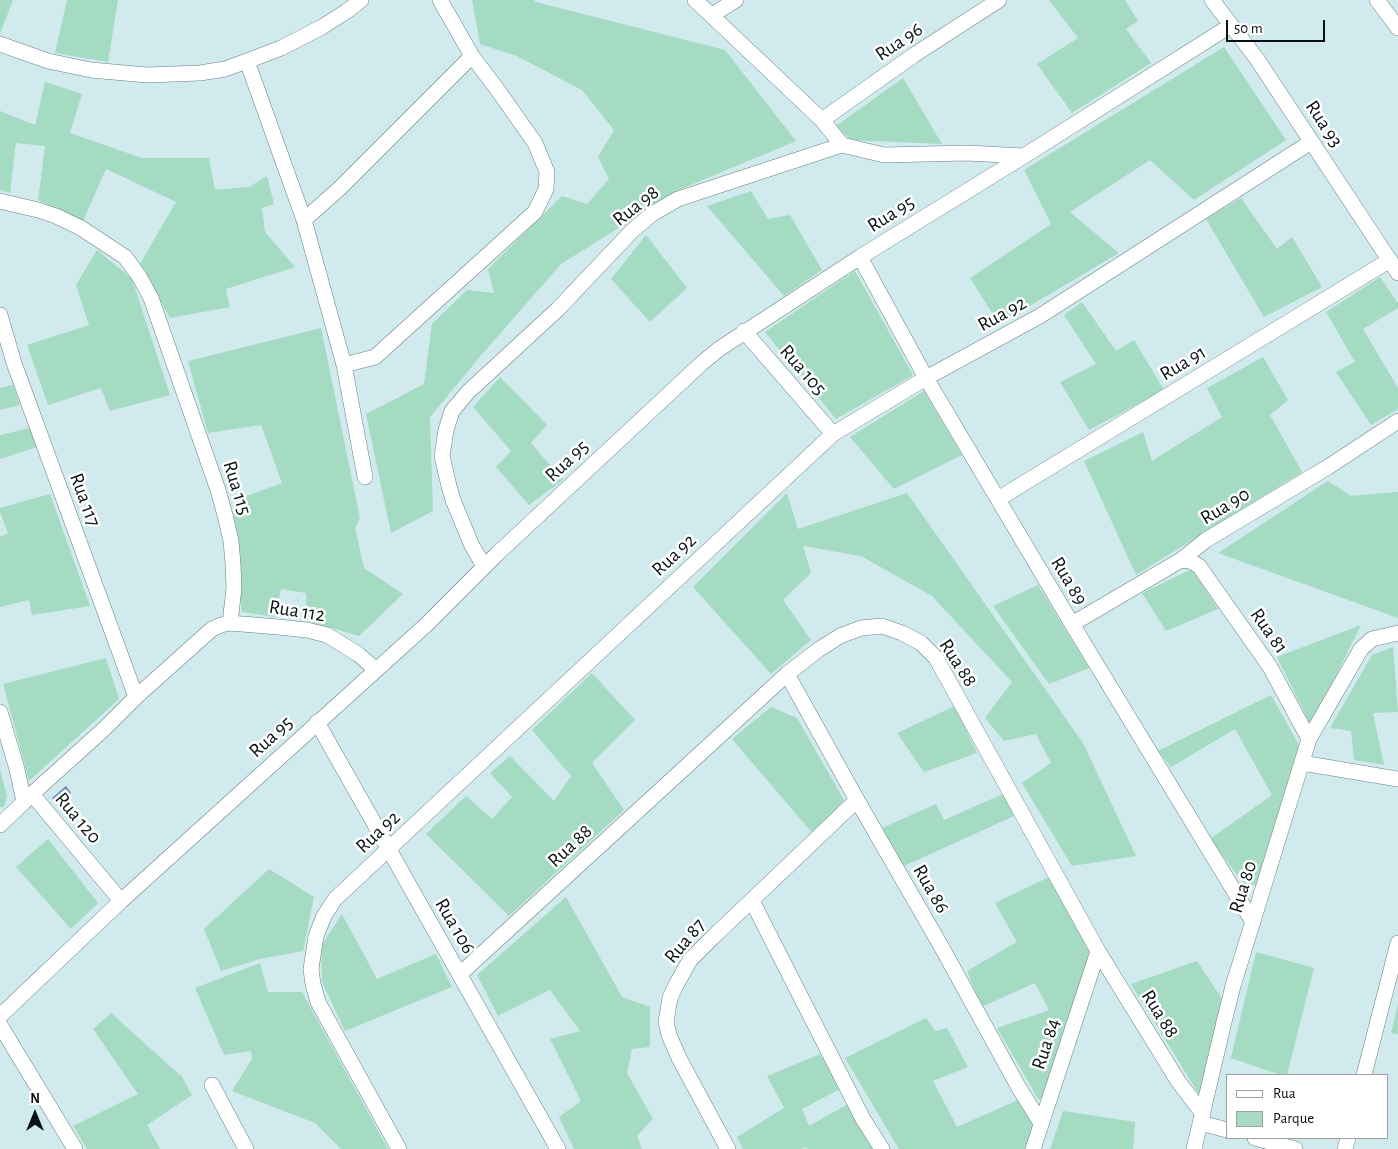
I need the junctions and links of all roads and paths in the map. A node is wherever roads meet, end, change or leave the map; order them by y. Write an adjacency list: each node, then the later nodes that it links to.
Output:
1 (361, 0): 13 (street)
2 (440, 0): 12 (street)
3 (695, 0): 8 (street)
4 (736, 0): 8 (street)
5 (1000, 0): 14 (street, Rua 96)
6 (1212, 0): 9 (street, Rua 93)
7 (1377, 0): 10 (street)
8 (712, 15): 14 (street)
9 (1230, 26): 15 (street, Rua 93); 17 (street, Rua 95)
10 (1398, 28)
11 (0, 44): 13 (street)
12 (472, 56): 19 (street); 24 (street)
13 (247, 62): 19 (street)
14 (822, 120): 16 (street)
15 (1311, 142): 21 (street, Rua 93); 25 (street, Rua 92)
16 (842, 145): 17 (street); 31 (street, Rua 98)
17 (1024, 156): 20 (street, Rua 95)
18 (0, 201): 32 (street, Rua 115)
19 (304, 220): 24 (street)
20 (860, 256): 23 (street, Rua 95); 25 (street, Rua 89)
21 (1394, 266): 29 (street, Rua 91)
22 (0, 315): 37 (street, Rua 117)
23 (744, 332): 27 (street, Rua 105); 31 (street, Rua 95)
24 (344, 365): 28 (street)
25 (926, 378): 27 (street, Rua 92); 29 (street, Rua 89)
26 (1398, 421): 30 (street, Rua 90)
27 (833, 434): 46 (street, Rua 92)
28 (365, 477)
29 (998, 499): 33 (street, Rua 89)
30 (1181, 560): 33 (street, Rua 90); 40 (street, Rua 81)
31 (484, 566): 35 (street, Rua 95)
32 (230, 623): 35 (street, Rua 112); 37 (street)
33 (1072, 624): 49 (street, Rua 89)
34 (1398, 632): 40 (street, Rua 80)
35 (376, 670): 39 (street, Rua 95)
36 (787, 674): 44 (street, Rua 86); 51 (street, Rua 88); 52 (street, Rua 88)
37 (136, 697): 43 (street)
38 (0, 712): 43 (street, Rua 120)
39 (317, 722): 46 (street, Rua 106); 47 (street, Rua 95)
40 (1309, 739): 41 (street, Rua 80)
41 (1302, 763): 42 (street); 49 (street, Rua 80)
42 (1398, 779)
43 (28, 798): 45 (street); 47 (street, Rua 120)
44 (857, 800): 48 (street, Rua 87); 58 (street, Rua 86)
45 (2, 820)
46 (388, 849): 52 (street, Rua 106); 63 (street, Rua 92)
47 (121, 900): 53 (street, Rua 95)
48 (752, 901): 65 (street, Rua 87); 66 (street)
49 (1253, 922): 57 (street, Rua 80)
50 (1398, 943): 55 (street)
51 (1098, 952): 57 (street, Rua 88); 58 (street, Rua 84)
52 (460, 974): 64 (street, Rua 106)
53 (0, 1016)
54 (0, 1025): 61 (street)
55 (1364, 1074)
56 (212, 1085): 62 (street)
57 (1202, 1118): 59 (street); 68 (street, Rua 80)
58 (1041, 1123): 67 (street, Rua 84)
59 (1226, 1130)
60 (1259, 1139): 69 (street)
61 (75, 1149)
62 (246, 1149)
63 (399, 1149)
64 (558, 1149)
65 (728, 1149)
66 (882, 1149)
67 (1033, 1149)
68 (1194, 1149)
69 (1295, 1149)

